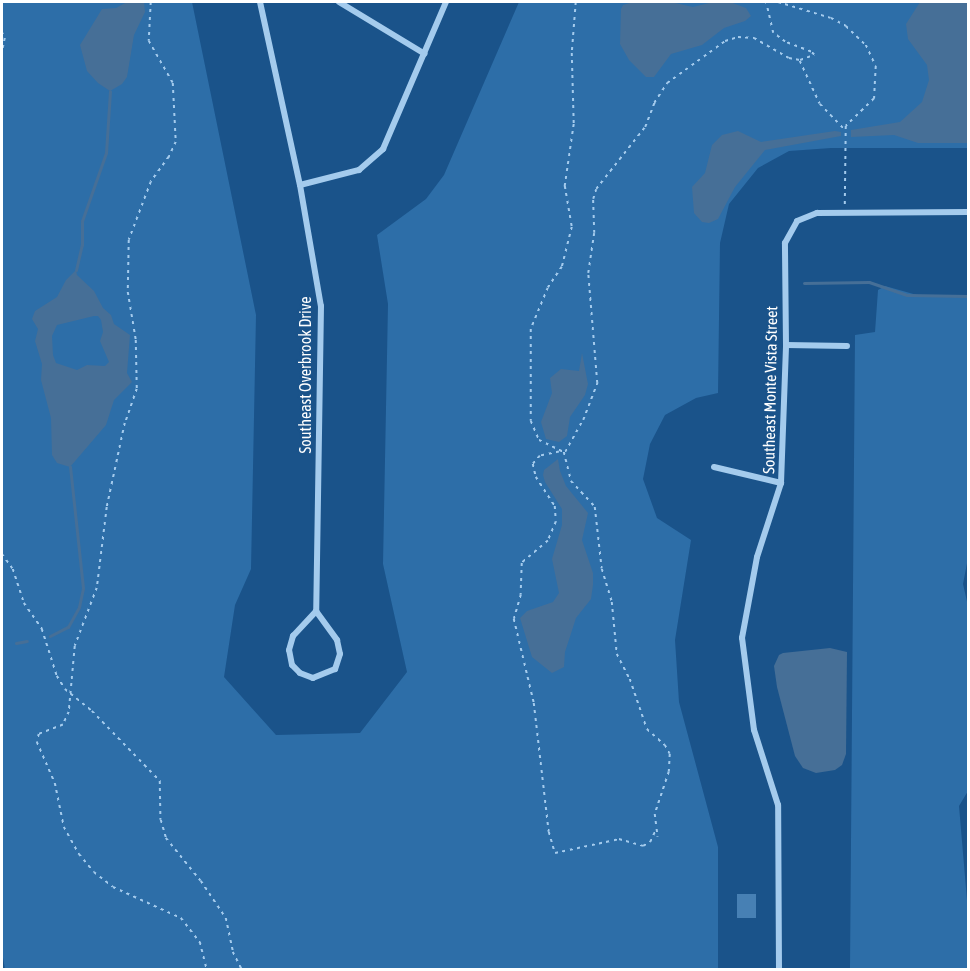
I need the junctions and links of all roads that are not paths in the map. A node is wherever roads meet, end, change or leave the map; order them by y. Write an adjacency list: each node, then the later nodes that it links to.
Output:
1 (260, 2): 5 (street, Southeast Overbrook Drive)
2 (339, 2): 4 (street)
3 (446, 2): 4 (street)
4 (425, 54): 5 (street)
5 (300, 185): 11 (street, Southeast Overbrook Drive)
6 (969, 212): 7 (street, Southeast Monte Vista Street)
7 (786, 345): 8 (street); 10 (street, Southeast Monte Vista Street)
8 (847, 346)
9 (714, 467): 10 (street)
10 (781, 483): 12 (street, Southeast Monte Vista Street)
11 (316, 611): 11 (street)
12 (779, 969)

